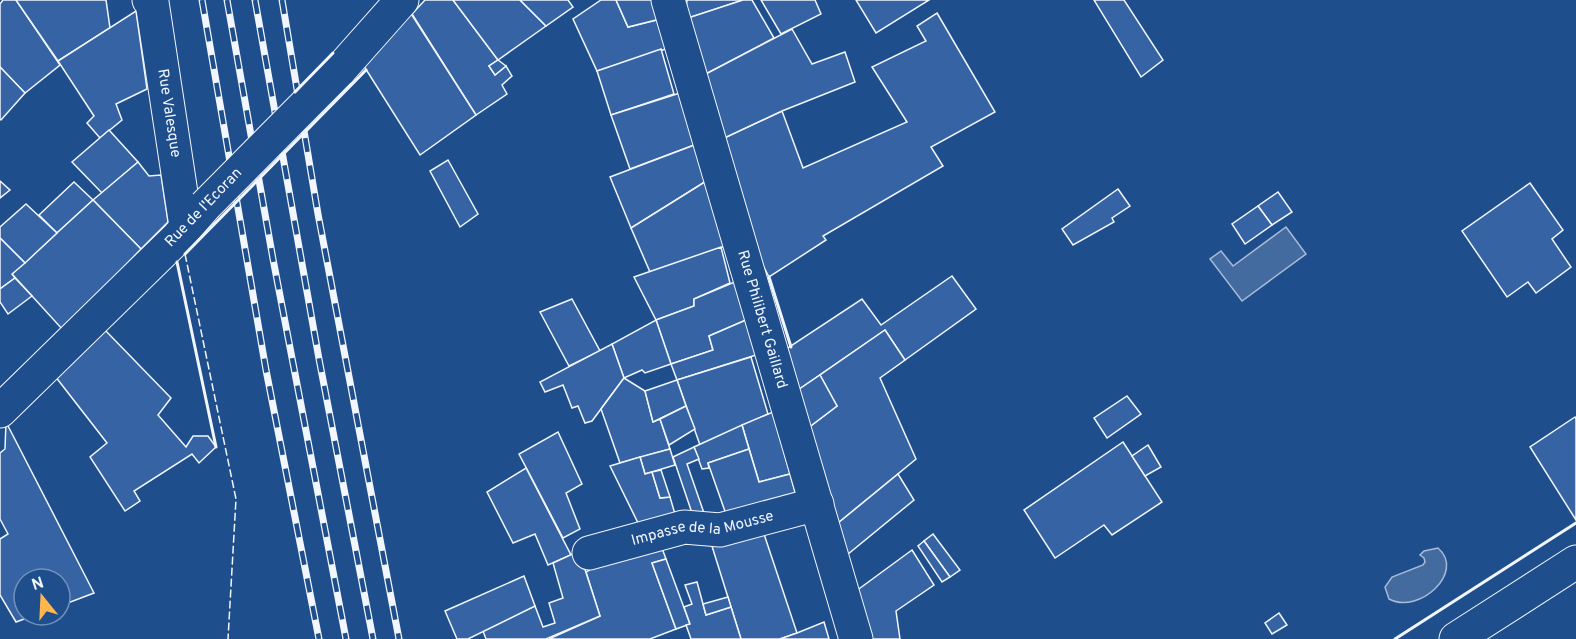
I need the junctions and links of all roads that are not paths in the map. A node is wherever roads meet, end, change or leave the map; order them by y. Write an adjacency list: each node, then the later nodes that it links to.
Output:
1 (149, 0): 4 (street, Rue Valesque)
2 (402, 0): 4 (street, Rue de l'Ecoran, bridge)
3 (668, 0): 6 (street, Rue Philibert Gaillard)
4 (196, 216): 5 (street, Rue de l'Ecoran)
5 (0, 411)
6 (817, 504): 7 (street, Impasse de la Mousse); 9 (street, Rue Philibert Gaillard)
7 (590, 553)
8 (1576, 562): 10 (street)
9 (856, 639)
10 (1456, 639)

